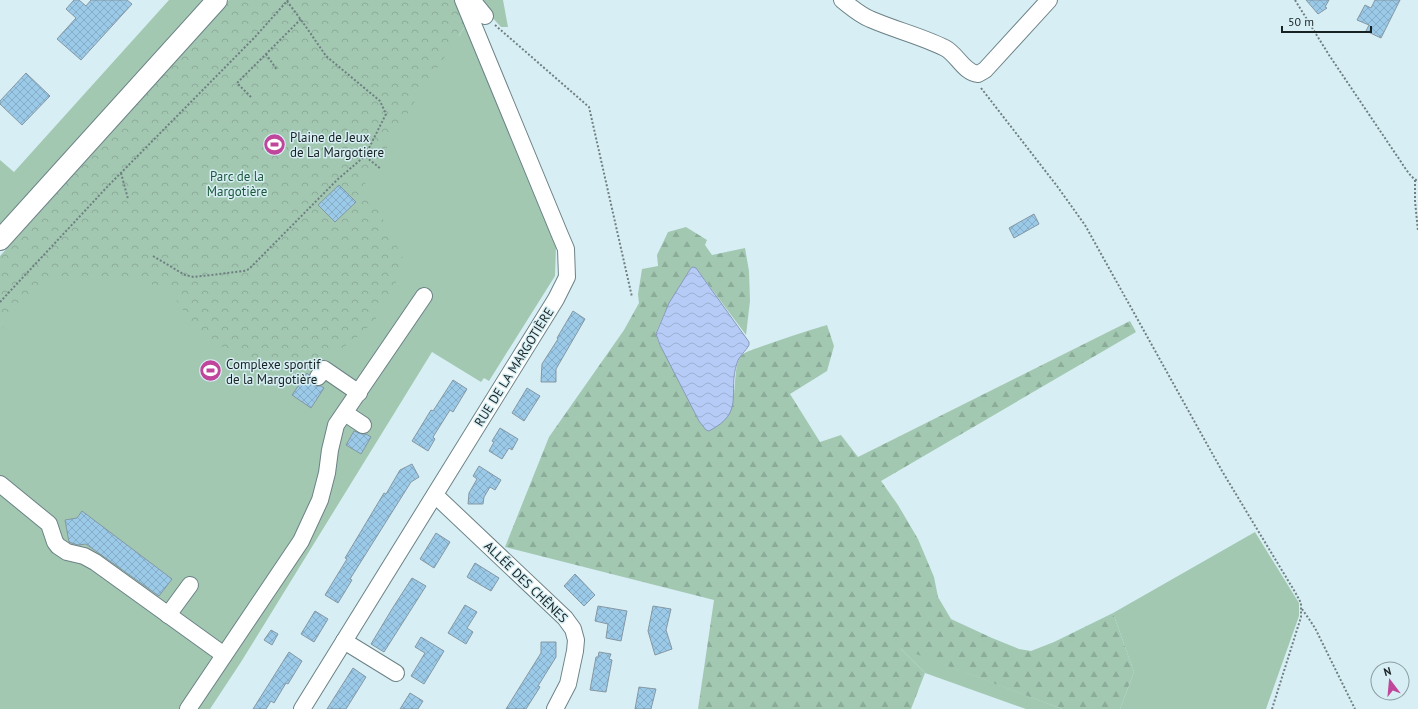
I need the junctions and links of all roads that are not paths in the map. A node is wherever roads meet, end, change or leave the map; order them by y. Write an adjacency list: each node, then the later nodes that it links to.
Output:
1 (218, 0): 7 (main road)
2 (463, 0): 14 (street, RUE DE LA MARGOTIÈRE)
3 (472, 0): 6 (street)
4 (842, 0): 5 (street)
5 (1049, 0)
6 (486, 16)
7 (0, 240)
8 (424, 296): 10 (street)
9 (318, 378): 10 (street)
10 (358, 393): 11 (street)
11 (345, 412): 12 (street); 18 (street)
12 (363, 425)
13 (0, 484): 16 (street)
14 (435, 495): 17 (street, RUE DE LA MARGOTIÈRE); 22 (street, ALLÉE DES CHÊNES)
15 (190, 585): 16 (street)
16 (168, 615): 18 (street)
17 (344, 640): 19 (street); 21 (street, RUE DE LA MARGOTIÈRE)
18 (224, 655): 20 (street)
19 (396, 673)
20 (188, 709)
21 (302, 709)
22 (555, 709)

